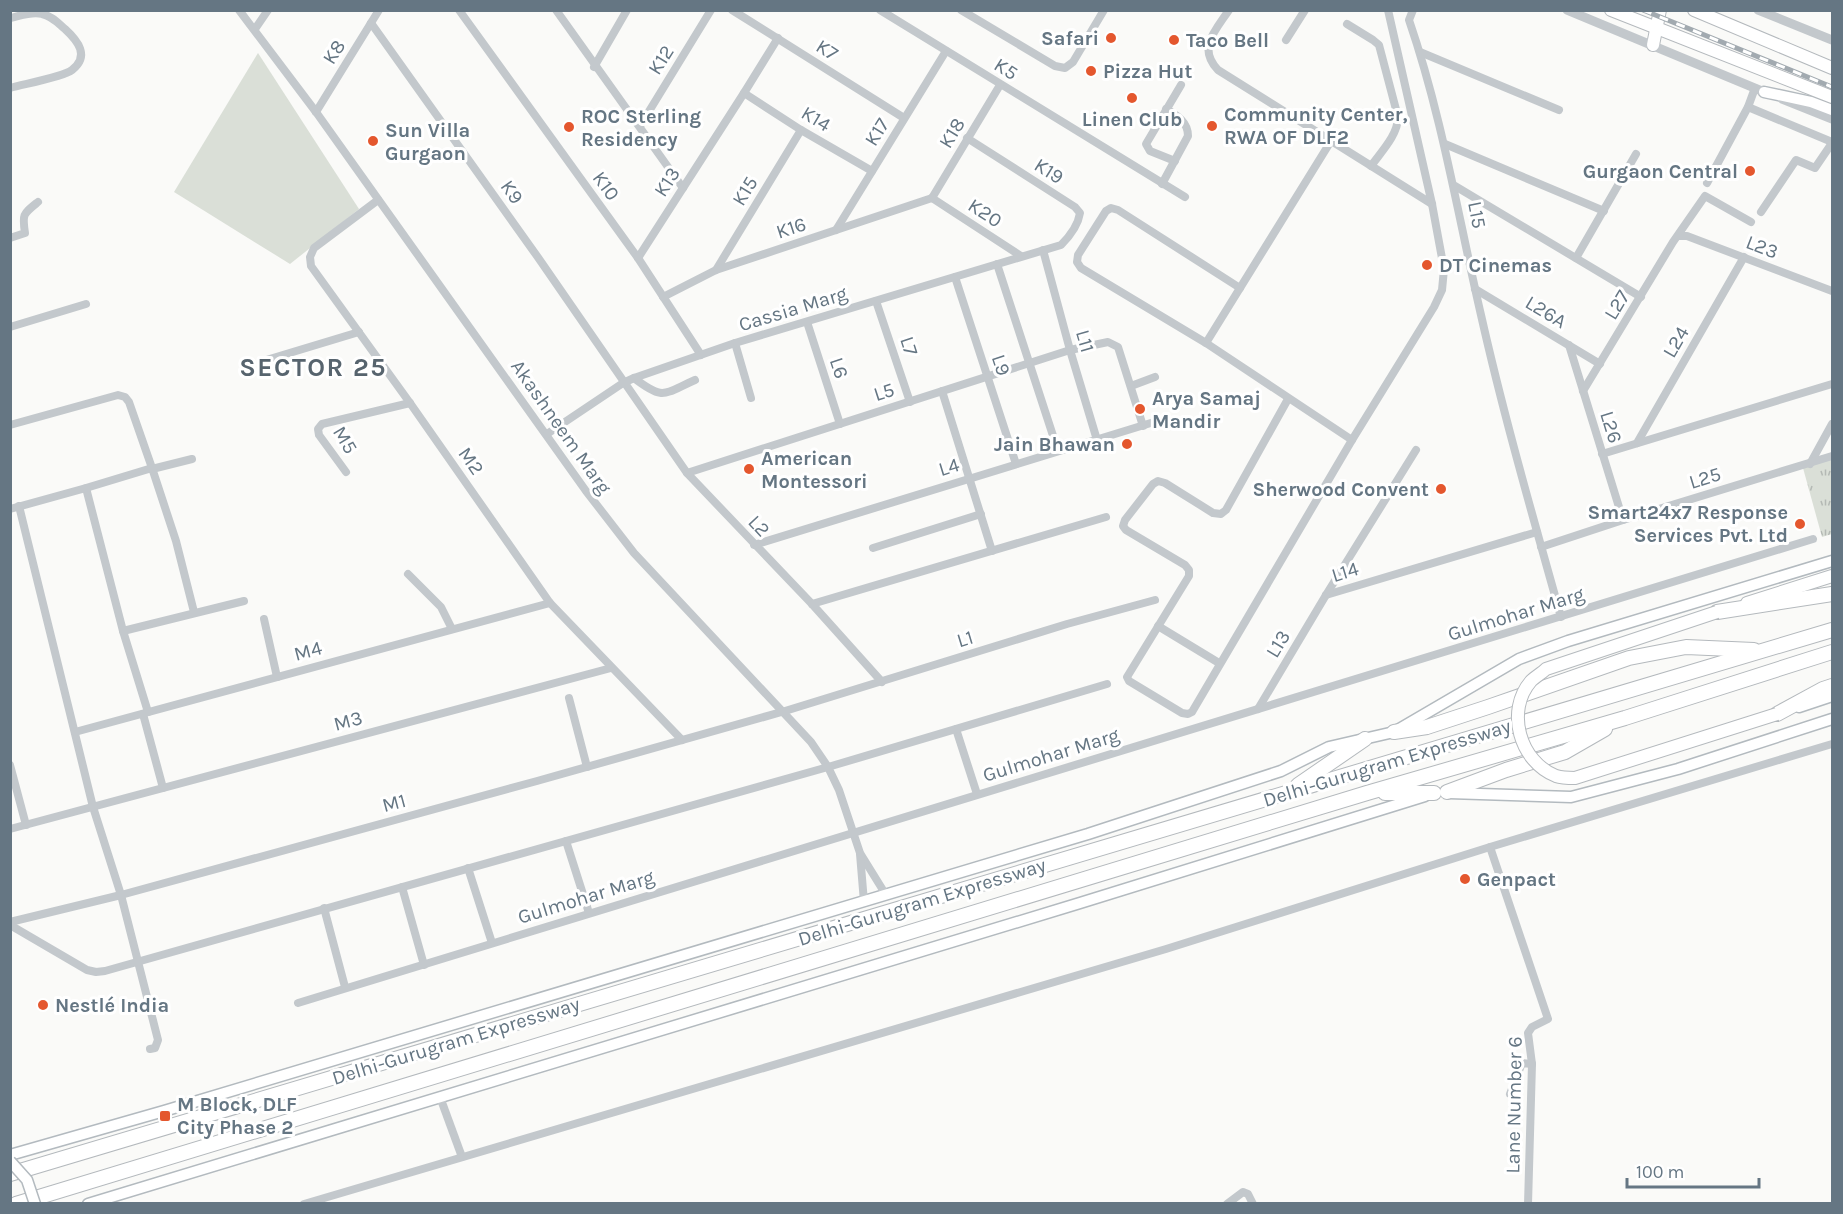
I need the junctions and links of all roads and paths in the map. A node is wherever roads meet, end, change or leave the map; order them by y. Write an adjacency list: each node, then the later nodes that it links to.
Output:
1 (239, 10): 24 (street, Akashneem Marg)
2 (268, 10): 24 (street)
3 (379, 10): 22 (street, K8)
4 (459, 10): 76 (street, K10)
5 (556, 10): 32 (street)
6 (627, 10): 32 (street)
7 (711, 10): 47 (street, K12)
8 (732, 10): 26 (street, K7)
9 (880, 10): 30 (street, K5)
10 (961, 10): 11 (street)
11 (1104, 10)
12 (1229, 10): 50 (street)
13 (1305, 10): 27 (street)
14 (1388, 10): 65 (street)
15 (1413, 10): 31 (street, L15)
16 (1567, 10): 29 (street)
17 (1611, 10): 25 (main road)
18 (1660, 10): 25 (main road)
19 (1694, 10): 33 (main road)
20 (1758, 10): 28 (street)
21 (10, 18): 36 (street)
22 (371, 23): 44 (street, K8); 103 (street, K9)
23 (1347, 24): 55 (street)
24 (255, 29): 44 (street, Akashneem Marg)
25 (1655, 29): 29 (main road); 39 (main road)
26 (777, 38): 38 (street, K13); 45 (street, K7)
27 (1286, 40)
28 (1833, 40)
29 (1653, 45): 37 (street)
30 (946, 51): 34 (street, K5); 45 (street, K17)
31 (1420, 52): 42 (street); 52 (street, L15)
32 (594, 66): 47 (street)
33 (1833, 68)
34 (1000, 85): 49 (street, K18); 58 (street, K5)
35 (1181, 85): 41 (street)
36 (10, 88)
37 (1760, 90): 40 (street); 43 (main road); 46 (street)
38 (744, 93): 48 (street, K14); 60 (street, K13)
39 (1833, 97)
40 (1748, 107): 51 (street); 57 (street)
41 (1166, 109): 54 (street); 54 (street)
42 (1559, 110)
43 (1833, 110)
44 (316, 112): 63 (street, Akashneem Marg)
45 (904, 118): 56 (street, K17)
46 (1833, 120)
47 (640, 126): 60 (street)
48 (801, 130): 56 (street, K14); 79 (street, K15)
49 (967, 138): 62 (street, K18); 72 (street, K19)
50 (1331, 141): 55 (street); 81 (street)
51 (1833, 142): 67 (street)
52 (1445, 144): 59 (street, L15); 66 (street)
53 (1636, 154): 66 (street)
54 (1175, 161): 58 (street)
55 (1371, 166): 65 (street)
56 (872, 171): 69 (street, K17)
57 (1707, 183)
58 (1162, 184): 61 (street, K5)
59 (1455, 186): 77 (street); 82 (street, L15)
60 (683, 188): 76 (street, K13)
61 (1185, 197)
62 (932, 198): 69 (street, K16); 74 (street, K20)
63 (378, 200): 90 (street, M2); 117 (street, Akashneem Marg)
64 (38, 202): 71 (street)
65 (1432, 204): 119 (street)
66 (1604, 211): 77 (street)
67 (1761, 212)
68 (1750, 222): 70 (street, L27)
69 (836, 230): 79 (street, K16)
70 (1679, 236): 75 (street, L23); 85 (street, L27)
71 (10, 238)
72 (1061, 245): 73 (street, Cassia Marg)
73 (1043, 250): 74 (street, Cassia Marg); 94 (street, L11)
74 (1021, 256): 78 (street, Cassia Marg)
75 (1744, 257): 83 (street, L23); 120 (street, L24)
76 (638, 258): 84 (street, K10)
77 (1576, 258): 85 (street)
78 (997, 264): 80 (street, Cassia Marg); 97 (street)
79 (716, 270): 84 (street, K16)
80 (955, 277): 86 (street, Cassia Marg); 99 (street, L9)
81 (1240, 288): 92 (street); 92 (street)
82 (1475, 289): 93 (street, L26A); 137 (street, L15)
83 (1833, 291)
84 (663, 297): 95 (street, K10)
85 (1641, 297): 98 (street, L27)
86 (876, 301): 88 (street, Cassia Marg); 111 (street, L7)
87 (86, 304): 89 (street)
88 (807, 322): 91 (street, Cassia Marg); 113 (street, L6)
89 (10, 327)
90 (359, 332): 96 (street); 110 (street, M2)
91 (735, 343): 95 (street, Cassia Marg); 108 (street)
92 (1206, 343): 109 (street)
93 (1569, 345): 98 (street, L26A); 107 (street, L26)
94 (1070, 350): 97 (street, L5); 105 (street, L5); 118 (street, L11)
95 (701, 355): 101 (street, Cassia Marg)
96 (263, 361)
97 (1029, 363): 99 (street, L5); 122 (street)
98 (1600, 364): 107 (street, L27)
99 (987, 377): 106 (street, L5); 126 (street, L9)
100 (1155, 377): 105 (street)
101 (634, 378): 102 (street); 103 (street, Cassia Marg)
102 (695, 380)
103 (623, 383): 117 (street, Cassia Marg); 130 (street, L2)
104 (1833, 384): 120 (street)
105 (1131, 387): 116 (street, L5)
106 (942, 391): 111 (street, L5); 131 (street)
107 (1583, 391): 123 (street, L26)
108 (751, 398)
109 (1288, 399): 119 (street); 156 (street)
110 (410, 402): 129 (street, M5); 150 (street, M2)
111 (910, 402): 113 (street, L5)
112 (1154, 422): 116 (street, L4)
113 (840, 424): 130 (street, L5)
114 (1833, 424): 127 (street)
115 (10, 425): 128 (street)
116 (1143, 426): 118 (street, L4)
117 (547, 435): 171 (street, Akashneem Marg)
118 (1097, 440): 122 (street, L4)
119 (1352, 440): 162 (street)
120 (1637, 443): 123 (street)
121 (1416, 450): 147 (street, L14)
122 (1058, 451): 126 (street, L4)
123 (1602, 454): 136 (street, L26)
124 (1833, 456): 127 (street, L25)
125 (192, 459): 128 (street)
126 (1016, 464): 131 (street, L4)
127 (1810, 464): 136 (street, L25)
128 (152, 468): 132 (street); 152 (street)
129 (346, 472)
130 (687, 473): 139 (street, L2)
131 (970, 478): 134 (street); 139 (street, L4)
132 (86, 488): 133 (street); 159 (street)
133 (15, 508): 177 (street)
134 (981, 514): 141 (street); 142 (street)
135 (1106, 517): 142 (street)
136 (1623, 519): 140 (street, L25)
137 (1537, 532): 140 (street, L15); 147 (street, L14)
138 (1813, 539): 154 (street, Gulmohar Marg)
139 (754, 545): 151 (street, L2)
140 (1541, 547): 154 (street, L15)
141 (873, 548)
142 (992, 551): 151 (street)
143 (1833, 561): 178 (main road)
144 (408, 574): 157 (street)
145 (1833, 576): 153 (main road)
146 (1833, 594): 153 (highway)
147 (1326, 595): 170 (street, L13)
148 (1155, 600): 165 (street, L1)
149 (244, 601): 152 (street)
150 (550, 603): 157 (street, M4); 163 (street, M2)
151 (812, 604): 165 (street, L2)
152 (194, 612): 159 (street)
153 (1718, 612): 173 (main road, bridge)
154 (1561, 617): 170 (street, Gulmohar Marg)
155 (264, 619): 164 (street)
156 (1158, 626): 162 (street); 162 (street)
157 (452, 629): 164 (street, M4)
158 (1833, 630): 160 (highway, Delhi-Gurugram Expressway)
159 (123, 631): 172 (street)
160 (1766, 651): 178 (highway); 186 (highway, Delhi-Gurugram Expressway)
161 (1833, 652): 174 (highway, Delhi-Gurugram Expressway)
162 (1219, 663)
163 (611, 668): 180 (street, M2); 185 (street, M3)
164 (277, 677): 172 (street, M4)
165 (882, 682): 171 (street, L1)
166 (1107, 684): 176 (street)
167 (1833, 686): 173 (highway)
168 (1833, 696): 173 (main road)
169 (569, 698): 183 (street)
170 (1258, 709): 189 (street, Gulmohar Marg)
171 (785, 711): 180 (street, M1); 184 (street, Akashneem Marg)
172 (145, 713): 177 (street, M4); 185 (street)
173 (1777, 714)
174 (1625, 718): 187 (highway, Delhi-Gurugram Expressway); 188 (highway)
175 (1833, 719): 188 (main road)
176 (956, 729): 184 (street); 189 (street)
177 (75, 732): 190 (street)
178 (1394, 732): 179 (main road)
179 (1365, 739): 186 (highway); 200 (main road)
180 (682, 740): 183 (street, M1)
181 (1833, 744): 195 (street)
182 (10, 765): 191 (street)
183 (587, 767): 199 (street, M1)
184 (828, 767): 193 (street, Akashneem Marg); 194 (street)
185 (163, 788): 190 (street, M3)
186 (1287, 793): 217 (highway, Delhi-Gurugram Expressway)
187 (1367, 793): 188 (highway); 218 (highway, Delhi-Gurugram Expressway)
188 (1440, 793): 213 (main road)
189 (977, 794): 193 (street, Gulmohar Marg)
190 (93, 807): 191 (street, M3); 199 (street)
191 (26, 825): 192 (street, M3)
192 (10, 829)
193 (852, 832): 196 (street, Akashneem Marg); 203 (street, Gulmohar Marg)
194 (567, 841): 197 (street); 203 (street)
195 (1490, 847): 211 (street, Lane Number 6); 215 (street)
196 (860, 853): 200 (street, Akashneem Marg); 201 (street, Akashneem Marg)
197 (468, 868): 198 (street); 205 (street)
198 (402, 887): 202 (street); 207 (street)
199 (121, 895): 204 (street, M1); 206 (street)
200 (886, 895): 201 (main road)
201 (864, 902): 214 (main road)
202 (324, 908): 206 (street); 208 (street)
203 (589, 913): 205 (street, Gulmohar Marg)
204 (10, 923): 206 (street)
205 (492, 943): 207 (street, Gulmohar Marg)
206 (137, 960): 210 (street)
207 (424, 965): 208 (street, Gulmohar Marg)
208 (345, 987): 209 (street, Gulmohar Marg)
209 (298, 1003)
210 (150, 1049)
211 (1532, 1064): 212 (street); 224 (street, Lane Number 6)
212 (1510, 1094)
213 (440, 1097): 215 (street); 220 (main road)
214 (10, 1155)
215 (462, 1157): 221 (street)
216 (10, 1161): 219 (main road, bridge)
217 (10, 1174)
218 (16, 1203)
219 (35, 1203)
220 (88, 1203)
221 (304, 1203)
222 (1227, 1203): 223 (street)
223 (1253, 1203)
224 (1528, 1203)

